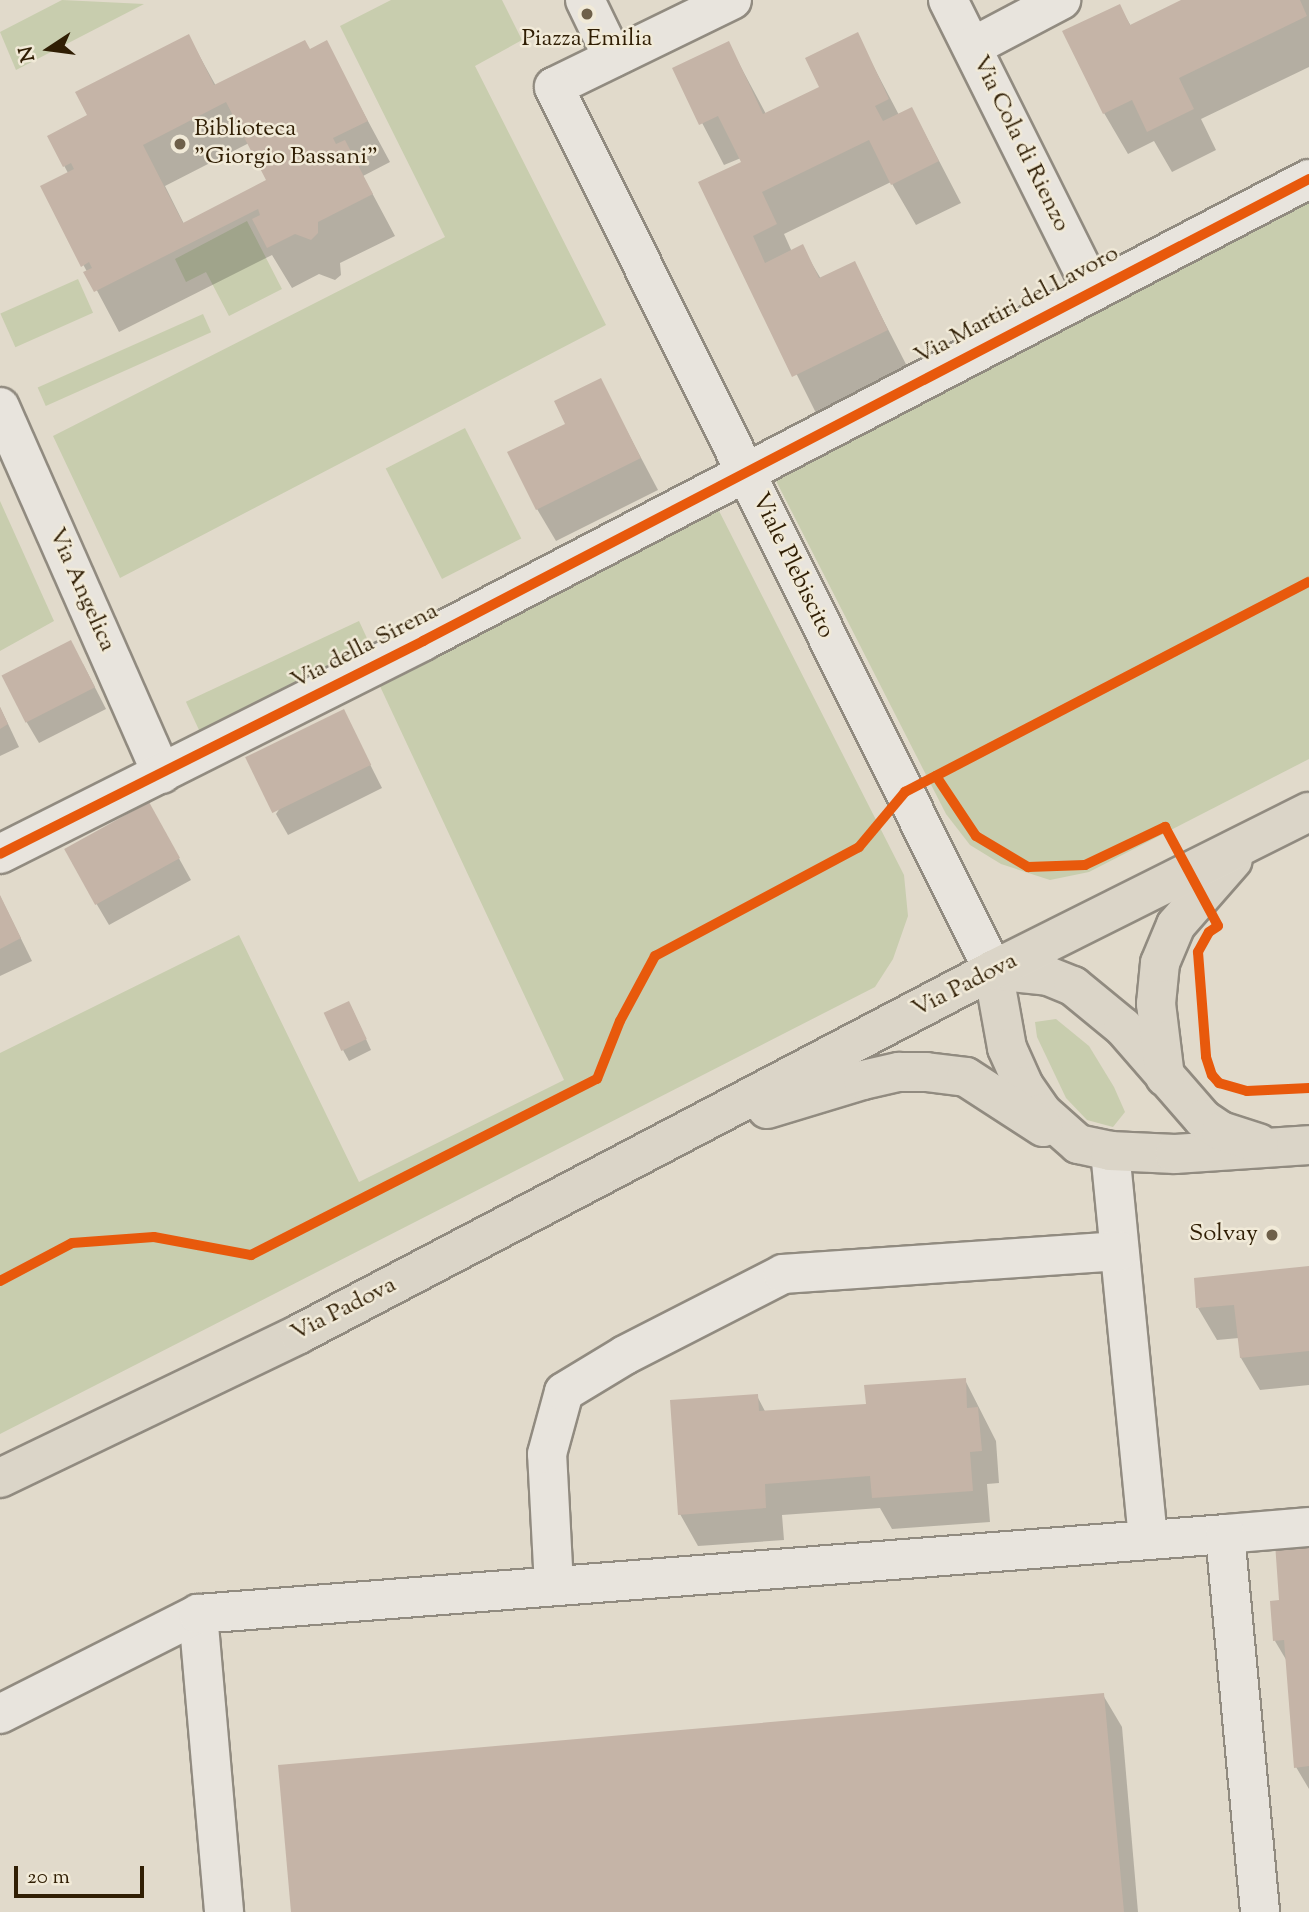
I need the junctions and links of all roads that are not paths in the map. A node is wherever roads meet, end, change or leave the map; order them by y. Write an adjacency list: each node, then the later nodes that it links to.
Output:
1 (585, 0): 6 (street)
2 (948, 0): 5 (street, Via Cola di Rienzo)
3 (1061, 0): 5 (street)
4 (712, 4): 6 (street)
5 (972, 47): 8 (street, Via Cola di Rienzo)
6 (613, 58): 10 (street, Viale Plebiscito)
7 (1309, 179): 8 (street, Via Martiri del Lavoro)
8 (1092, 289): 10 (street, Via Martiri del Lavoro)
9 (0, 407): 11 (street, Via Angelica)
10 (746, 473): 11 (street, Via della Sirena); 15 (street, Viale Plebiscito)
11 (162, 774): 14 (street, Via della Sirena)
12 (1309, 812): 13 (main road, Via Padova)
13 (1248, 844): 15 (main road, Via Padova); 16 (main road, Via Padova)
14 (0, 854)
15 (993, 971): 16 (main road); 17 (main road, Via Padova); 19 (main road)
16 (1165, 1077): 18 (main road)
17 (684, 1134): 19 (main road, Via Padova); 21 (main road, Via Padova)
18 (1295, 1146): 19 (main road)
19 (1094, 1148): 20 (street)
20 (1119, 1251): 24 (street); 25 (street)
21 (0, 1478)
22 (1309, 1527): 23 (street)
23 (1225, 1534): 24 (street); 29 (street)
24 (1148, 1539): 25 (street)
25 (554, 1586): 26 (street)
26 (198, 1614): 27 (street); 28 (street)
27 (0, 1714)
28 (224, 1912)
29 (1260, 1912)

